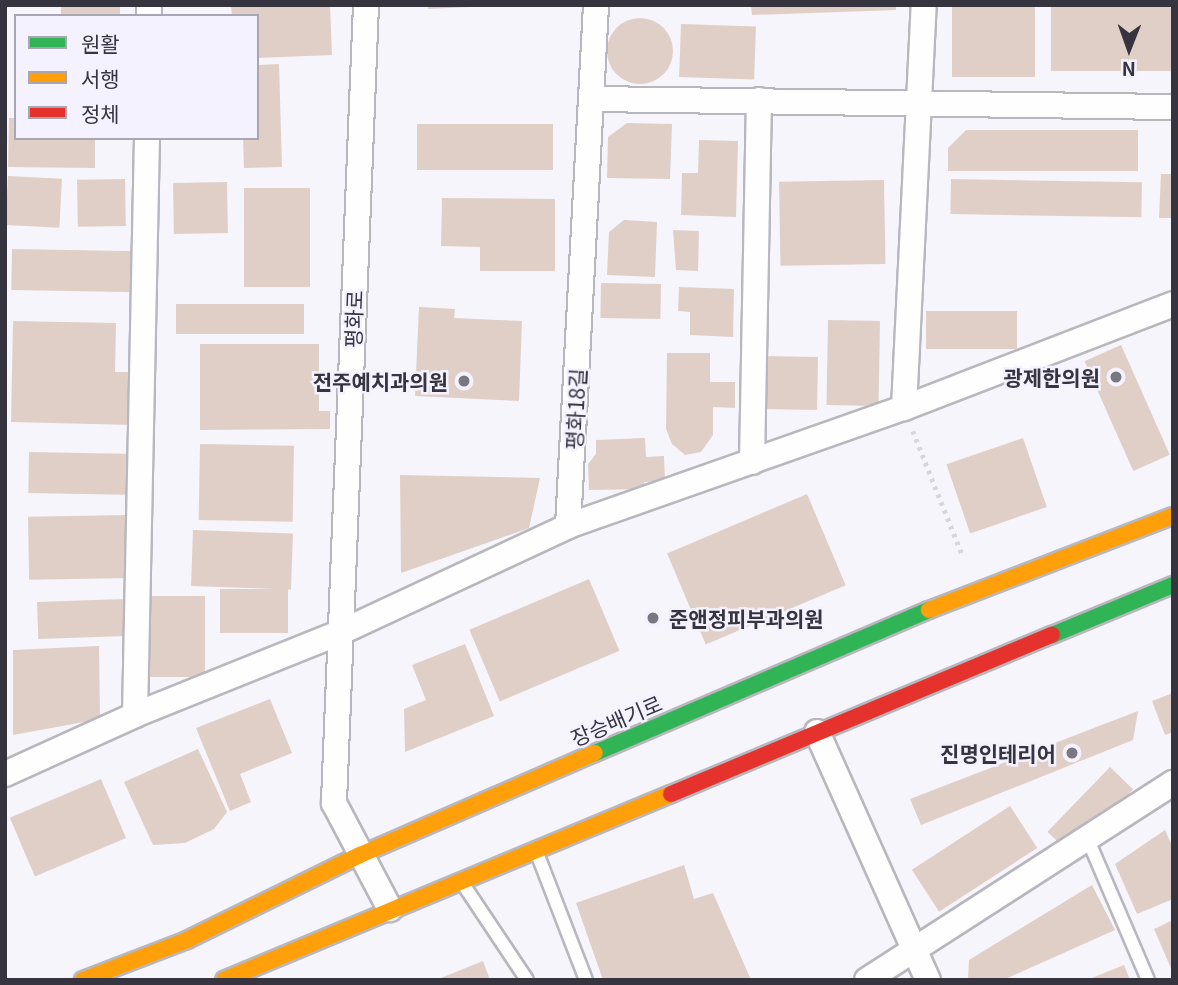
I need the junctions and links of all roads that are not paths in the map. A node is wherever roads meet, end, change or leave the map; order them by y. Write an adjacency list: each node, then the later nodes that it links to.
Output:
1 (366, 5): 15 (street, 평화로)
2 (596, 5): 4 (street, 평화18길)
3 (924, 5): 6 (street)
4 (591, 99): 5 (street); 13 (street, 평화18길)
5 (759, 100): 6 (street); 11 (street)
6 (920, 102): 7 (street); 10 (street)
7 (1173, 107)
8 (147, 140): 16 (street)
9 (1173, 304): 10 (street)
10 (904, 408): 11 (street)
11 (752, 462): 13 (street)
12 (1173, 516): 22 (street, 장승배기로)
13 (568, 526): 15 (street)
14 (1173, 584): 17 (street)
15 (339, 634): 16 (street); 22 (street, 평화로)
16 (135, 715): 18 (street)
17 (817, 732): 21 (street); 25 (street)
18 (5, 774)
19 (1173, 783): 20 (street)
20 (1088, 840): 25 (street); 32 (lane)
21 (537, 850): 23 (street); 29 (lane)
22 (360, 855): 24 (street, 평화로); 26 (street, 장승배기로)
23 (461, 881): 24 (street); 28 (lane)
24 (390, 909): 27 (street)
25 (913, 949): 30 (street); 31 (street)
26 (83, 980)
27 (224, 980)
28 (527, 980)
29 (586, 980)
30 (867, 980)
31 (928, 980)
32 (1148, 980)

